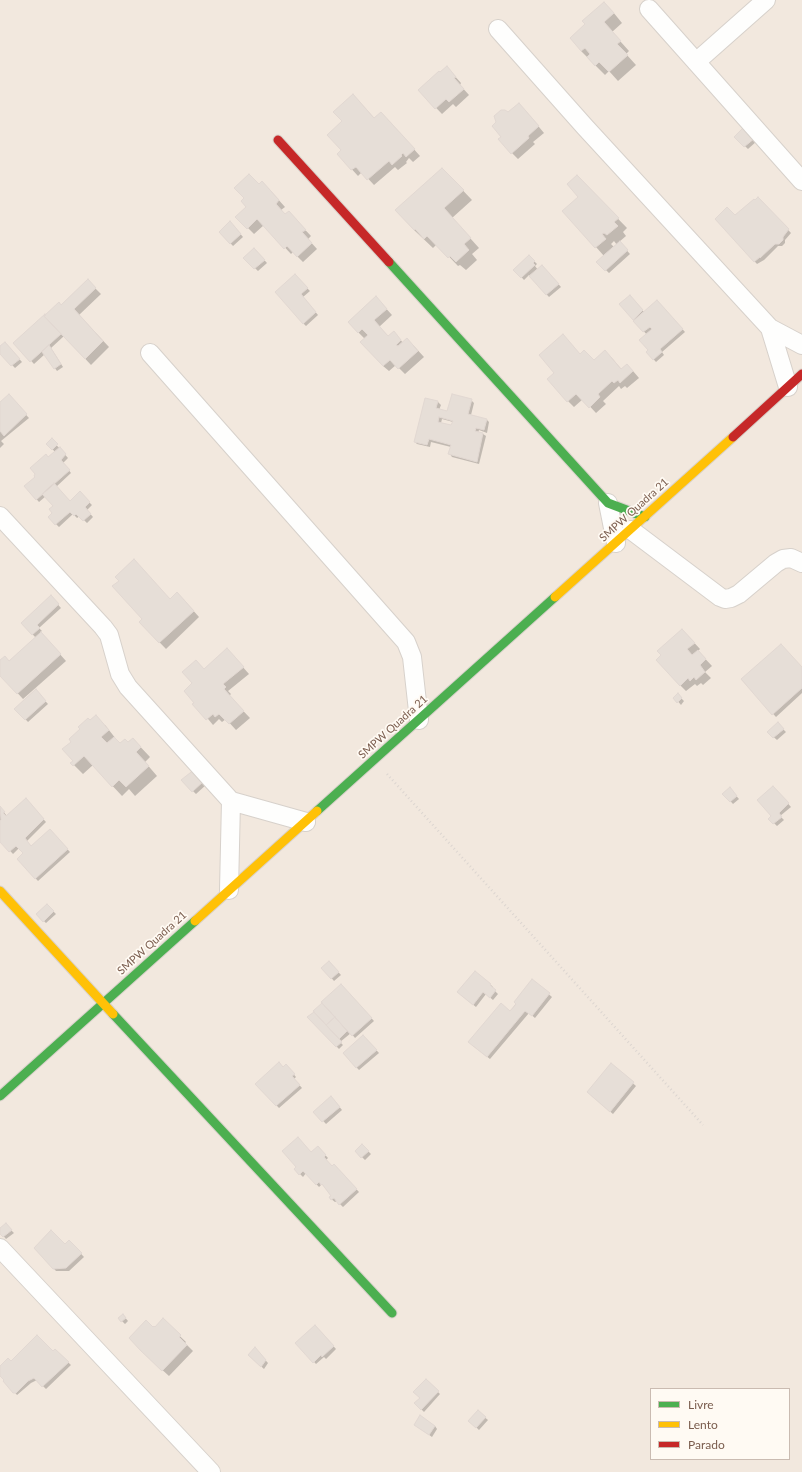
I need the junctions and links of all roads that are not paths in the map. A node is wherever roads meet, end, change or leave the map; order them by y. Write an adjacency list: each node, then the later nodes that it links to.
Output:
1 (766, 0): 4 (street)
2 (649, 8): 4 (street)
3 (498, 29): 7 (street)
4 (696, 62): 6 (street)
5 (278, 140): 12 (street)
6 (802, 181)
7 (770, 328): 8 (street); 11 (street)
8 (802, 345)
9 (150, 353): 18 (street)
10 (802, 374): 11 (street, SMPW Quadra 21)
11 (788, 387): 14 (street, SMPW Quadra 21)
12 (608, 503): 14 (street); 16 (street)
13 (0, 516): 19 (street)
14 (645, 517): 15 (street, SMPW Quadra 21)
15 (631, 530): 16 (street, SMPW Quadra 21); 17 (street)
16 (616, 543): 18 (street, SMPW Quadra 21)
17 (802, 563)
18 (419, 720): 20 (street, SMPW Quadra 21)
19 (231, 801): 20 (street); 21 (street)
20 (306, 822): 21 (street, SMPW Quadra 21)
21 (229, 890): 23 (street, SMPW Quadra 21)
22 (0, 891): 23 (street)
23 (102, 1004): 24 (street, SMPW Quadra 21); 26 (street)
24 (0, 1096)
25 (0, 1248): 27 (street)
26 (392, 1313)
27 (211, 1472)

